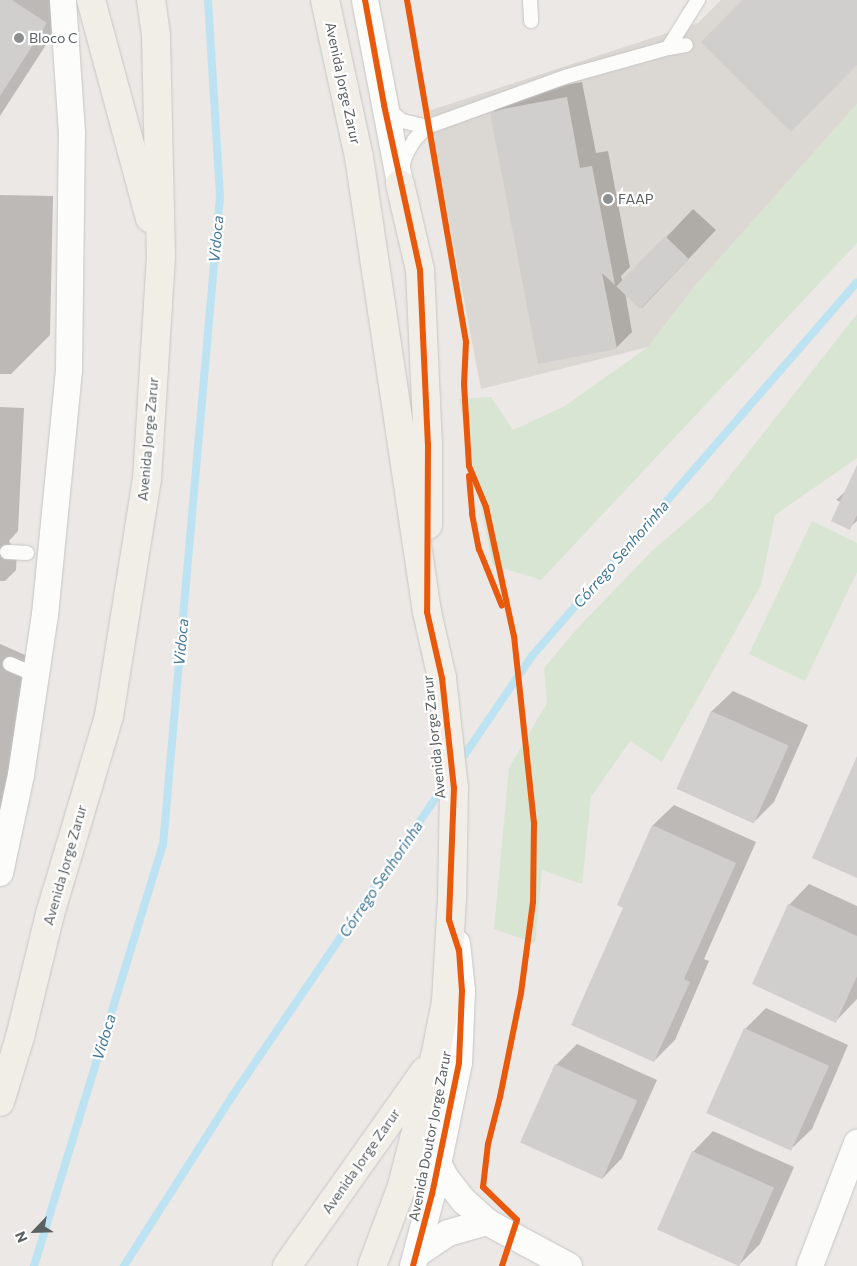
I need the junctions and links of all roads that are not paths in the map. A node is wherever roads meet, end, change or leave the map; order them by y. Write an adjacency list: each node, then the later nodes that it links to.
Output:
1 (63, 0): 19 (street)
2 (91, 0): 14 (main road)
3 (151, 0): 14 (main road, Avenida Jorge Zarur)
4 (325, 0): 17 (main road, Avenida Jorge Zarur)
5 (365, 0): 11 (street)
6 (530, 0): 8 (lane)
7 (698, 0): 10 (lane)
8 (531, 20)
9 (686, 45): 10 (lane)
10 (668, 48): 12 (lane)
11 (384, 105): 12 (lane); 13 (street)
12 (427, 127): 13 (lane)
13 (400, 184): 17 (main road)
14 (160, 256): 23 (main road, Avenida Jorge Zarur)
15 (7, 552): 16 (lane)
16 (27, 553)
17 (427, 612): 21 (main road, Avenida Jorge Zarur)
18 (10, 664): 19 (lane)
19 (36, 675): 20 (street)
20 (0, 873)
21 (450, 909): 22 (main road, Avenida Jorge Zarur); 25 (street, Avenida Doutor Jorge Zarur)
22 (436, 1057): 28 (main road, Avenida Jorge Zarur); 29 (main road, Avenida Jorge Zarur)
23 (0, 1102)
24 (857, 1144): 31 (street)
25 (439, 1165): 26 (street); 27 (street, Avenida Doutor Jorge Zarur)
26 (487, 1222): 27 (street); 30 (street)
27 (415, 1260)
28 (287, 1266)
29 (372, 1266)
30 (569, 1266)
31 (810, 1266)

